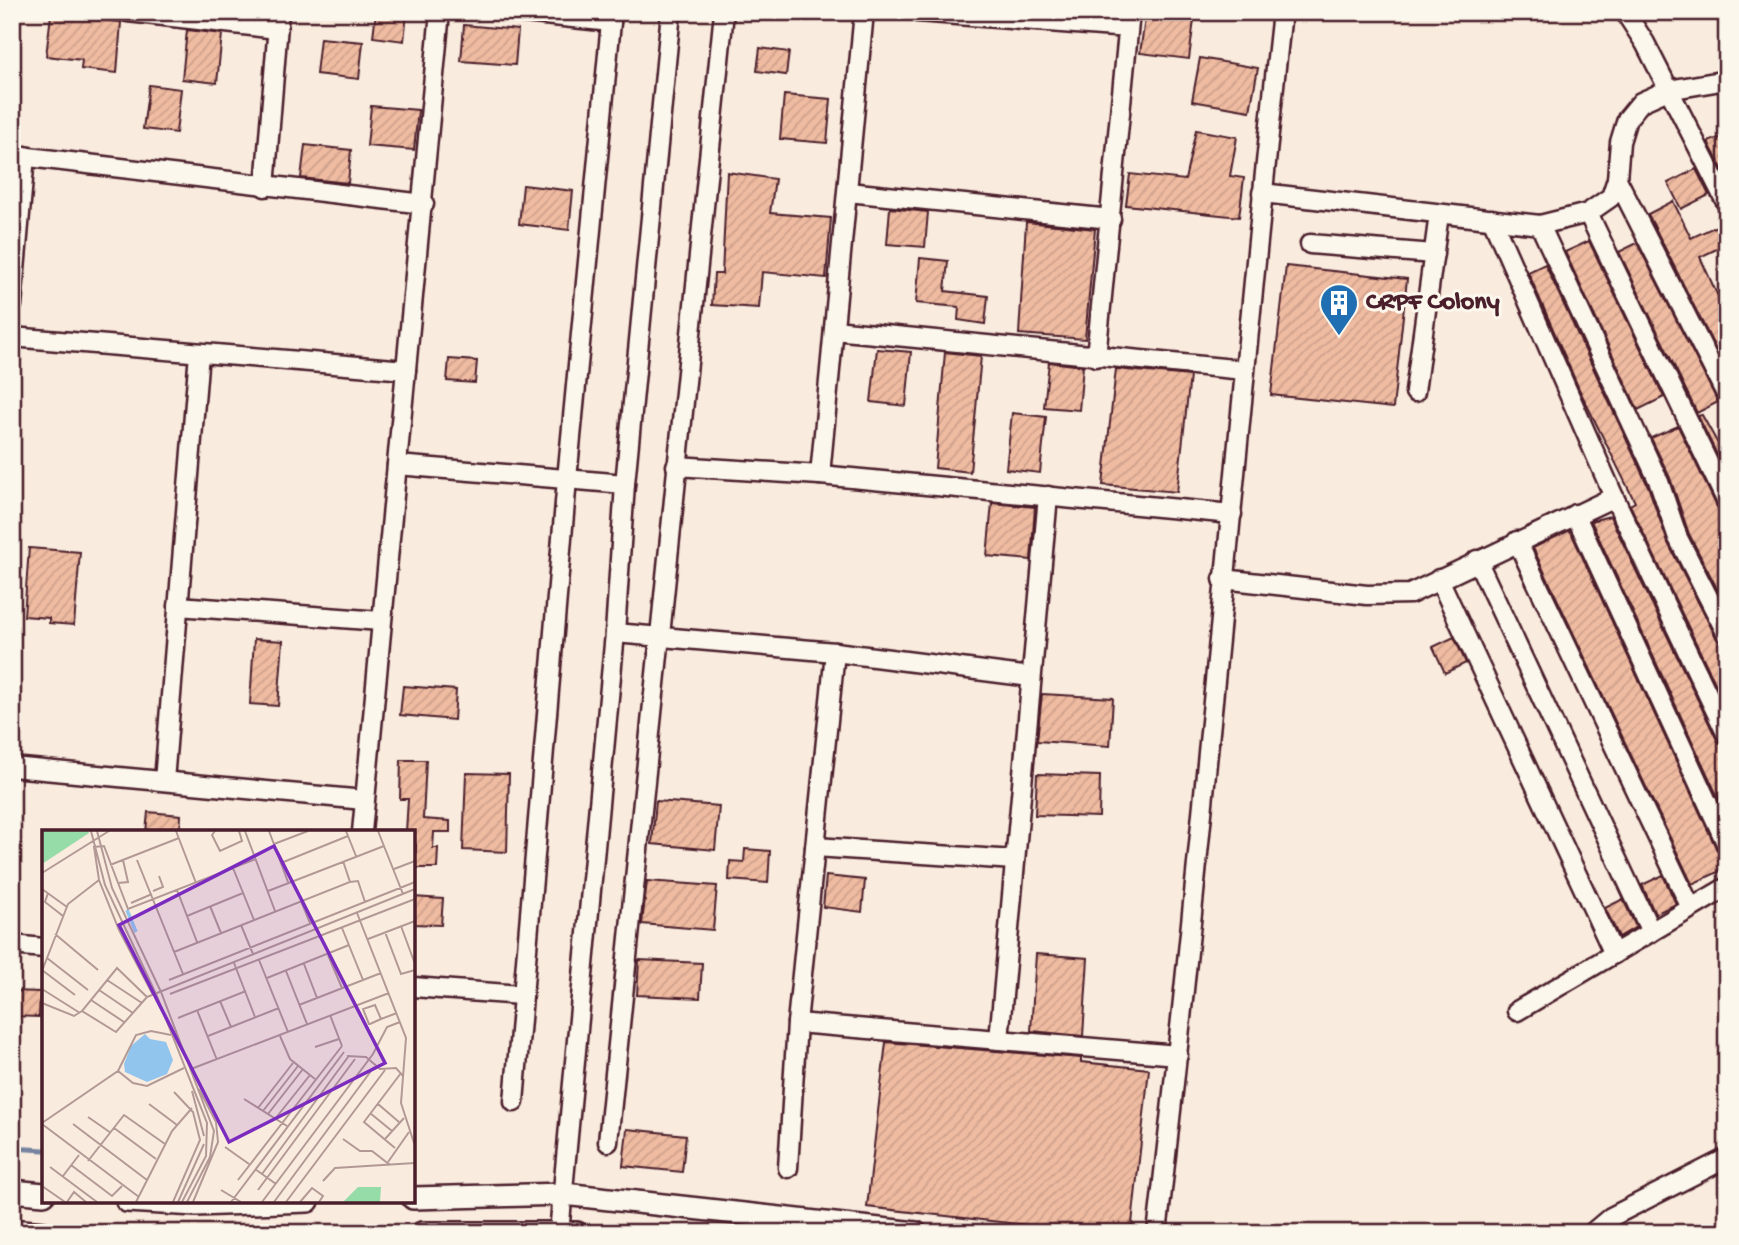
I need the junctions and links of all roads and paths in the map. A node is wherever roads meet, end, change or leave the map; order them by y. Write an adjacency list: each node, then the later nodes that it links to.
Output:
1 (131, 12): 12 (street)
2 (440, 12): 20 (street)
3 (515, 12): 10 (street)
4 (671, 12): 42 (street)
5 (724, 12): 39 (street)
6 (864, 12): 18 (street)
7 (917, 12): 11 (street)
8 (1282, 12): 19 (street)
9 (1625, 12): 14 (street)
10 (612, 17): 41 (street)
11 (1129, 20): 24 (street)
12 (278, 21): 17 (street)
13 (1727, 80): 14 (street)
14 (1668, 90): 16 (street); 21 (street)
15 (19, 156): 17 (street); 29 (street)
16 (1618, 179): 22 (street); 37 (street)
17 (265, 187): 20 (street)
18 (848, 191): 24 (street); 30 (street)
19 (1262, 193): 23 (street); 35 (street)
20 (424, 204): 34 (street)
21 (1727, 204)
22 (1588, 213): 26 (street); 45 (street)
23 (1439, 214): 25 (street); 28 (street)
24 (1111, 219): 33 (street)
25 (1492, 219): 26 (street); 44 (street)
26 (1541, 225): 55 (street)
27 (1310, 244): 28 (street)
28 (1434, 254): 36 (street)
29 (12, 305)
30 (834, 330): 33 (street); 40 (street)
31 (12, 337): 32 (street)
32 (199, 353): 34 (street); 52 (street)
33 (1096, 358): 35 (street)
34 (406, 370): 38 (street)
35 (1244, 370): 46 (street)
36 (1415, 392)
37 (1727, 396)
38 (397, 465): 41 (street); 53 (street)
39 (676, 466): 40 (street); 56 (street)
40 (820, 475): 43 (street)
41 (567, 479): 42 (street); 74 (street)
42 (625, 484): 54 (street)
43 (1048, 496): 46 (street); 58 (street)
44 (1614, 497): 47 (street); 59 (street)
45 (1727, 502)
46 (1232, 514): 50 (street)
47 (1575, 514): 48 (street); 64 (street)
48 (1517, 541): 49 (street); 68 (street)
49 (1478, 561): 51 (street); 69 (street)
50 (1223, 579): 51 (street); 78 (street)
51 (1439, 579): 72 (street)
52 (178, 606): 53 (street); 61 (street)
53 (381, 621): 62 (street)
54 (615, 633): 56 (street); 85 (street)
55 (1727, 634)
56 (662, 638): 57 (street); 80 (street)
57 (835, 652): 58 (street); 65 (street)
58 (1031, 677): 66 (street)
59 (1727, 734)
60 (12, 766): 61 (street)
61 (164, 781): 62 (street)
62 (364, 800): 63 (street)
63 (362, 830)
64 (1727, 845)
65 (815, 847): 66 (street); 76 (street)
66 (1015, 860): 77 (street)
67 (1727, 887): 68 (street)
68 (1690, 908): 69 (street)
69 (1651, 932): 72 (street)
70 (12, 945): 71 (street)
71 (42, 948)
72 (1614, 954): 75 (street)
73 (415, 986): 74 (street)
74 (521, 995): 79 (street)
75 (1517, 1011)
76 (797, 1023): 77 (street); 82 (street)
77 (999, 1040): 78 (street)
78 (1178, 1055): 94 (street)
79 (514, 1102)
80 (608, 1142)
81 (1727, 1158): 95 (street)
82 (788, 1168)
83 (12, 1191): 84 (main road)
84 (42, 1194)
85 (564, 1194): 86 (main road); 90 (street); 93 (main road)
86 (415, 1198)
87 (162, 1203): 88 (main road)
88 (252, 1203)
89 (12, 1230): 91 (main road)
90 (565, 1232): 92 (main road)
91 (43, 1233)
92 (422, 1233)
93 (916, 1233)
94 (1157, 1233)
95 (1592, 1233)

